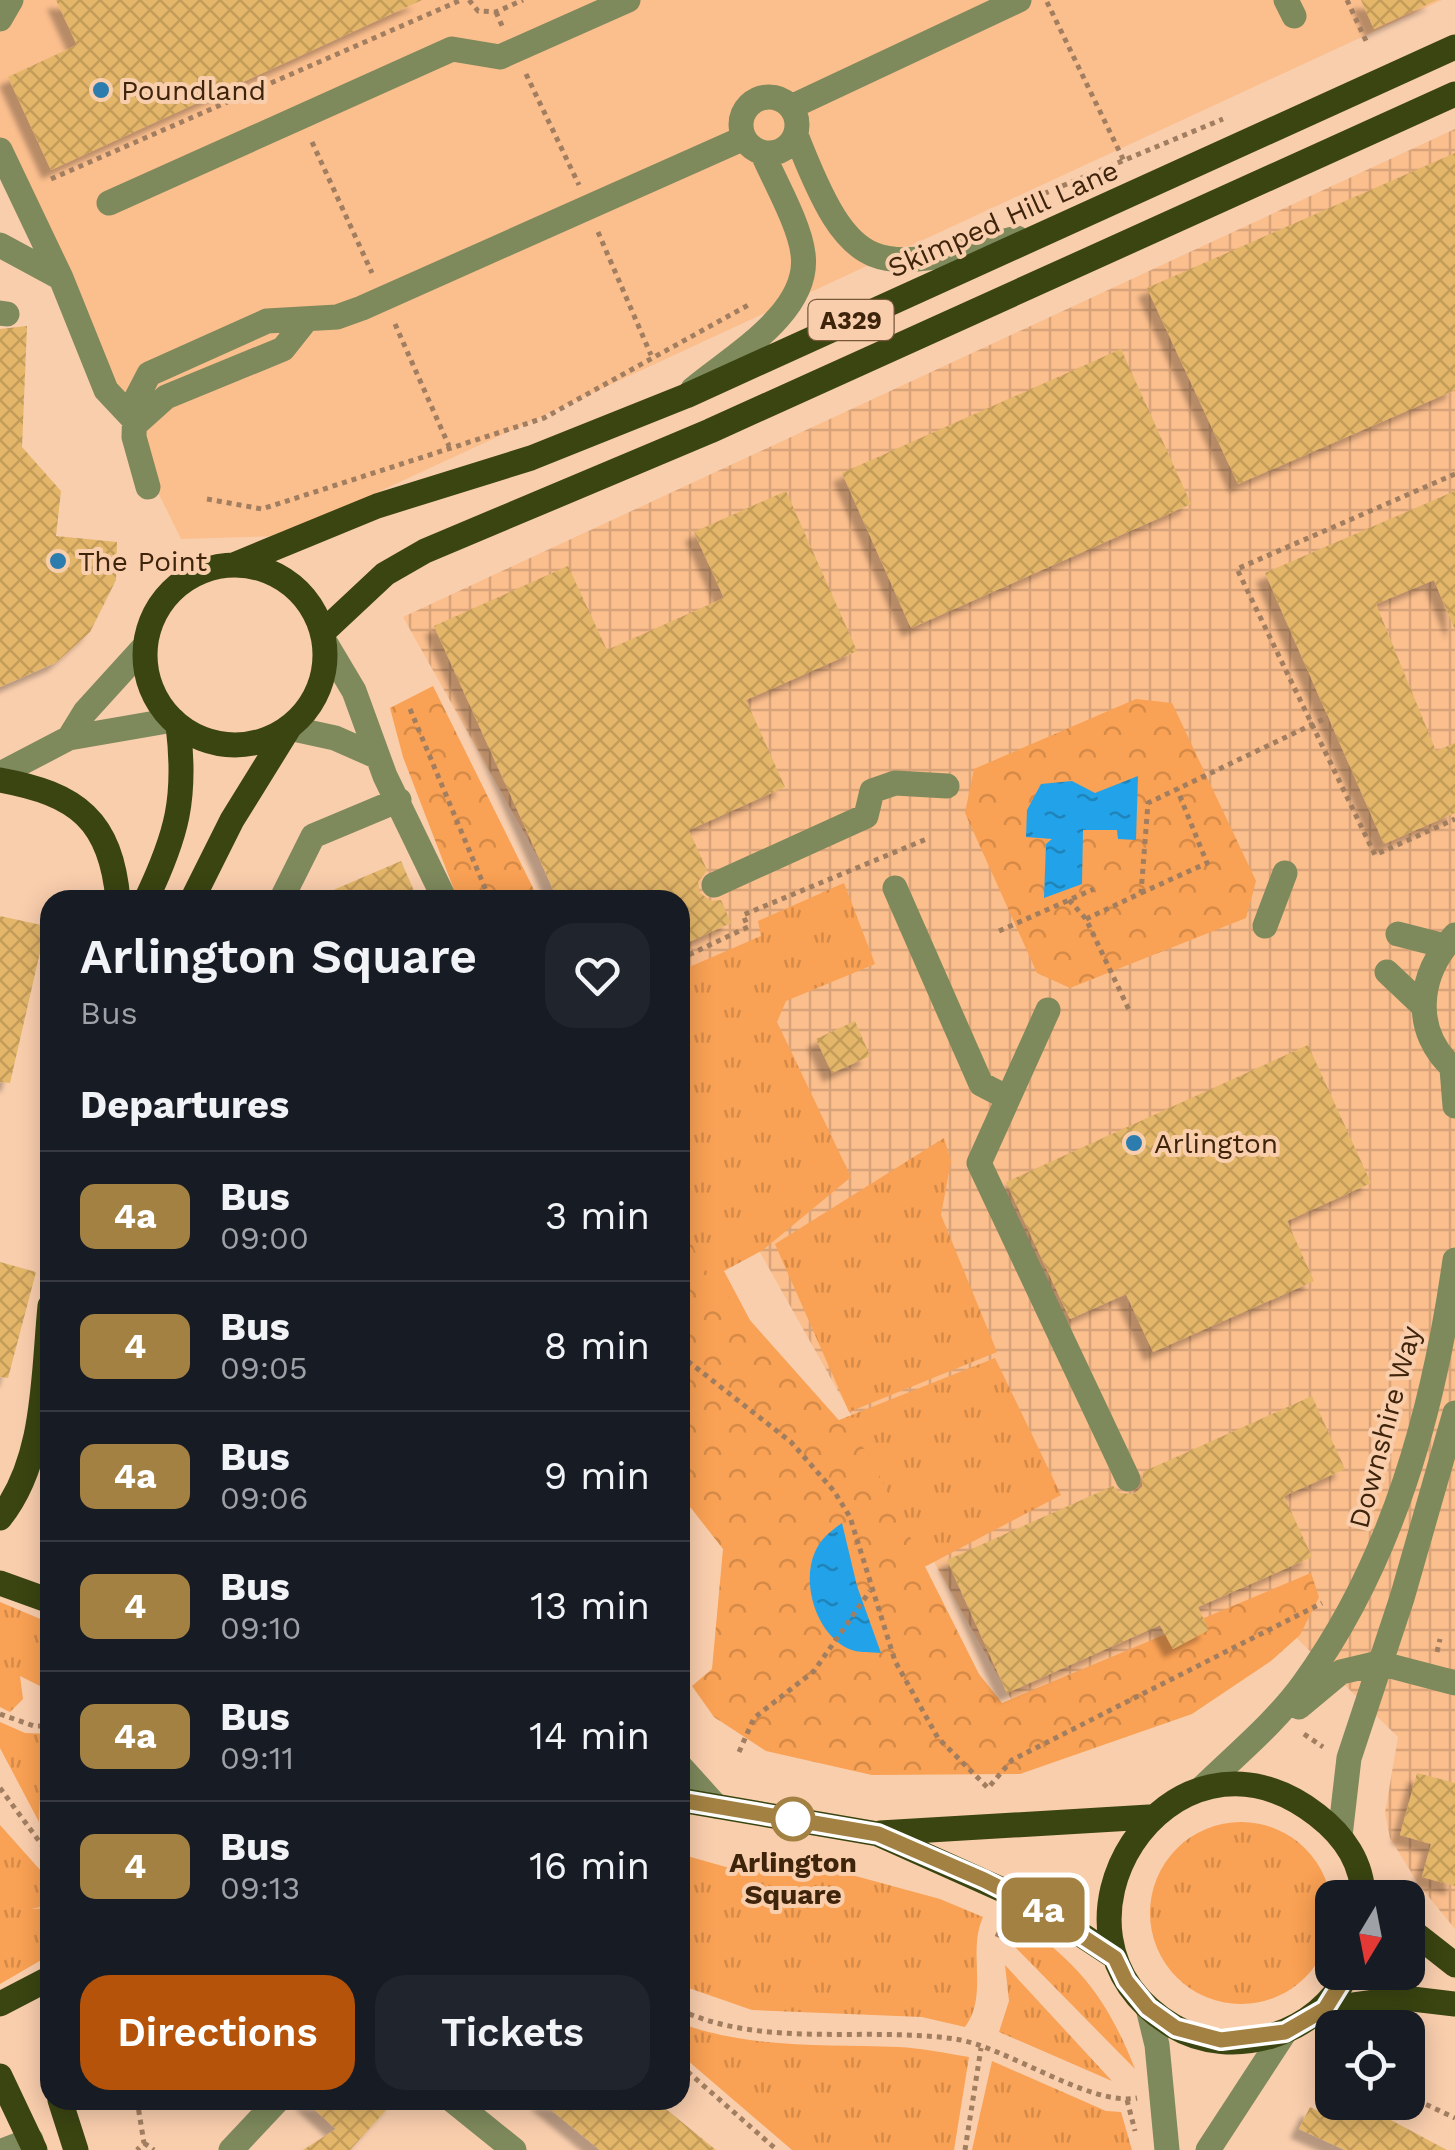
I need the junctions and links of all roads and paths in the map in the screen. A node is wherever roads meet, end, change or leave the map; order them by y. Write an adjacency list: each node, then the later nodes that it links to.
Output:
1 (11, 0): 8 (street)
2 (465, 0): 3 (path); 11 (path)
3 (523, 0)
4 (628, 0): 14 (street)
5 (1019, 0): 13 (street)
6 (1046, 0): 19 (path)
7 (1347, 0): 9 (path)
8 (0, 19)
9 (1367, 43)
10 (1455, 47): 23 (main road, Skimped Hill Lane / A329)
11 (280, 76): 14 (path); 20 (path)
12 (1455, 94): 35 (main road, A329)
13 (791, 106): 16 (street); 17 (street)
14 (300, 116): 21 (street); 26 (path)
15 (1227, 117): 19 (path, Skimped Hill Lane)
16 (796, 135): 17 (street); 23 (street)
17 (753, 145): 26 (street); 28 (street)
18 (0, 150): 25 (street)
19 (1124, 161): 22 (path, Skimped Hill Lane)
20 (50, 179)
21 (109, 203)
22 (994, 215)
23 (1061, 227): 28 (main road, Skimped Hill Lane / A329)
24 (0, 245): 25 (street)
25 (61, 278): 29 (street)
26 (384, 300): 29 (street); 30 (path)
27 (755, 302): 30 (path)
28 (686, 396): 34 (main road, Skimped Hill Lane / A329)
29 (137, 422): 32 (street)
30 (449, 446): 33 (path)
31 (1455, 474): 40 (path)
32 (148, 487)
33 (208, 499)
34 (236, 564): 35 (main road); 36 (main road)
35 (324, 638): 41 (main road); 43 (street)
36 (145, 646): 39 (main road); 42 (street)
37 (410, 709): 59 (path)
38 (1328, 717): 40 (path)
39 (176, 723): 41 (main road); 42 (street); 55 (main road)
40 (1312, 724): 46 (path); 48 (path)
41 (289, 728): 43 (street); 56 (main road)
42 (69, 738): 44 (street)
43 (378, 757): 47 (street)
44 (0, 777): 54 (main road)
45 (947, 786): 51 (street)
46 (1177, 788): 60 (path); 60 (path)
47 (399, 800): 57 (street); 58 (street)
48 (1455, 818)
49 (929, 838): 67 (path)
50 (1285, 873): 63 (street)
51 (714, 885)
52 (895, 888): 73 (street)
53 (1094, 889): 61 (path)
54 (117, 890)
55 (151, 890)
56 (197, 890)
57 (286, 890)
58 (440, 890)
59 (486, 890)
60 (1142, 892): 62 (path)
61 (1069, 900): 62 (path); 64 (path)
62 (1086, 918): 71 (path)
63 (1265, 926)
64 (999, 931)
65 (1398, 934): 66 (street)
66 (1450, 941): 69 (street)
67 (690, 954)
68 (1386, 972): 69 (street)
69 (1424, 1007): 72 (street)
70 (1048, 1010): 73 (street)
71 (1130, 1012)
72 (1453, 1070): 74 (street)
73 (1008, 1098): 79 (street)
74 (1455, 1106)
75 (1455, 1260): 94 (street, Downshire Way)
76 (690, 1363): 82 (path)
77 (40, 1394): 80 (main road)
78 (1455, 1413): 85 (street)
79 (1128, 1479)
80 (0, 1518)
81 (0, 1582): 83 (main road)
82 (870, 1591): 84 (path); 91 (path)
83 (40, 1596)
84 (1324, 1602)
85 (1379, 1663): 86 (street); 94 (street); 99 (street)
86 (1455, 1684)
87 (0, 1714): 88 (path)
88 (40, 1726)
89 (1304, 1734): 90 (path)
90 (1318, 1745)
91 (739, 1752)
92 (690, 1777): 96 (street)
93 (0, 1788): 100 (path)
94 (1203, 1788): 97 (main road); 99 (main road)
95 (690, 1802): 96 (main road)
96 (716, 1806): 98 (main road)
97 (1149, 1818): 98 (main road); 105 (main road)
98 (878, 1834): 105 (main road)
99 (1340, 1836): 101 (main road)
100 (40, 1841)
101 (1363, 1880)
102 (1008, 1914): 103 (path)
103 (997, 1937)
104 (1425, 1941): 106 (main road)
105 (1115, 1958): 111 (main road)
106 (1455, 1965)
107 (40, 1983): 109 (main road)
108 (1337, 1990): 112 (main road)
109 (0, 2004)
110 (1455, 2004): 112 (main road)
111 (1148, 2008): 114 (main road); 136 (street)
112 (1325, 2009): 114 (main road)
113 (690, 2013): 115 (path)
114 (1285, 2032): 137 (street)
115 (981, 2048): 125 (path); 135 (path)
116 (690, 2074): 134 (path)
117 (0, 2076): 127 (main road)
118 (1425, 2104): 124 (path)
119 (52, 2110): 127 (main road)
120 (61, 2110): 129 (main road)
121 (139, 2110): 126 (path)
122 (269, 2110): 132 (street)
123 (464, 2110): 133 (street)
124 (1455, 2118)
125 (1138, 2142)
126 (144, 2143): 130 (path); 131 (path)
127 (33, 2145): 128 (street)
128 (6, 2150)
129 (76, 2150)
130 (137, 2150)
131 (154, 2150)
132 (231, 2150)
133 (514, 2150)
134 (777, 2150)
135 (965, 2150)
136 (1168, 2150)
137 (1208, 2150)

